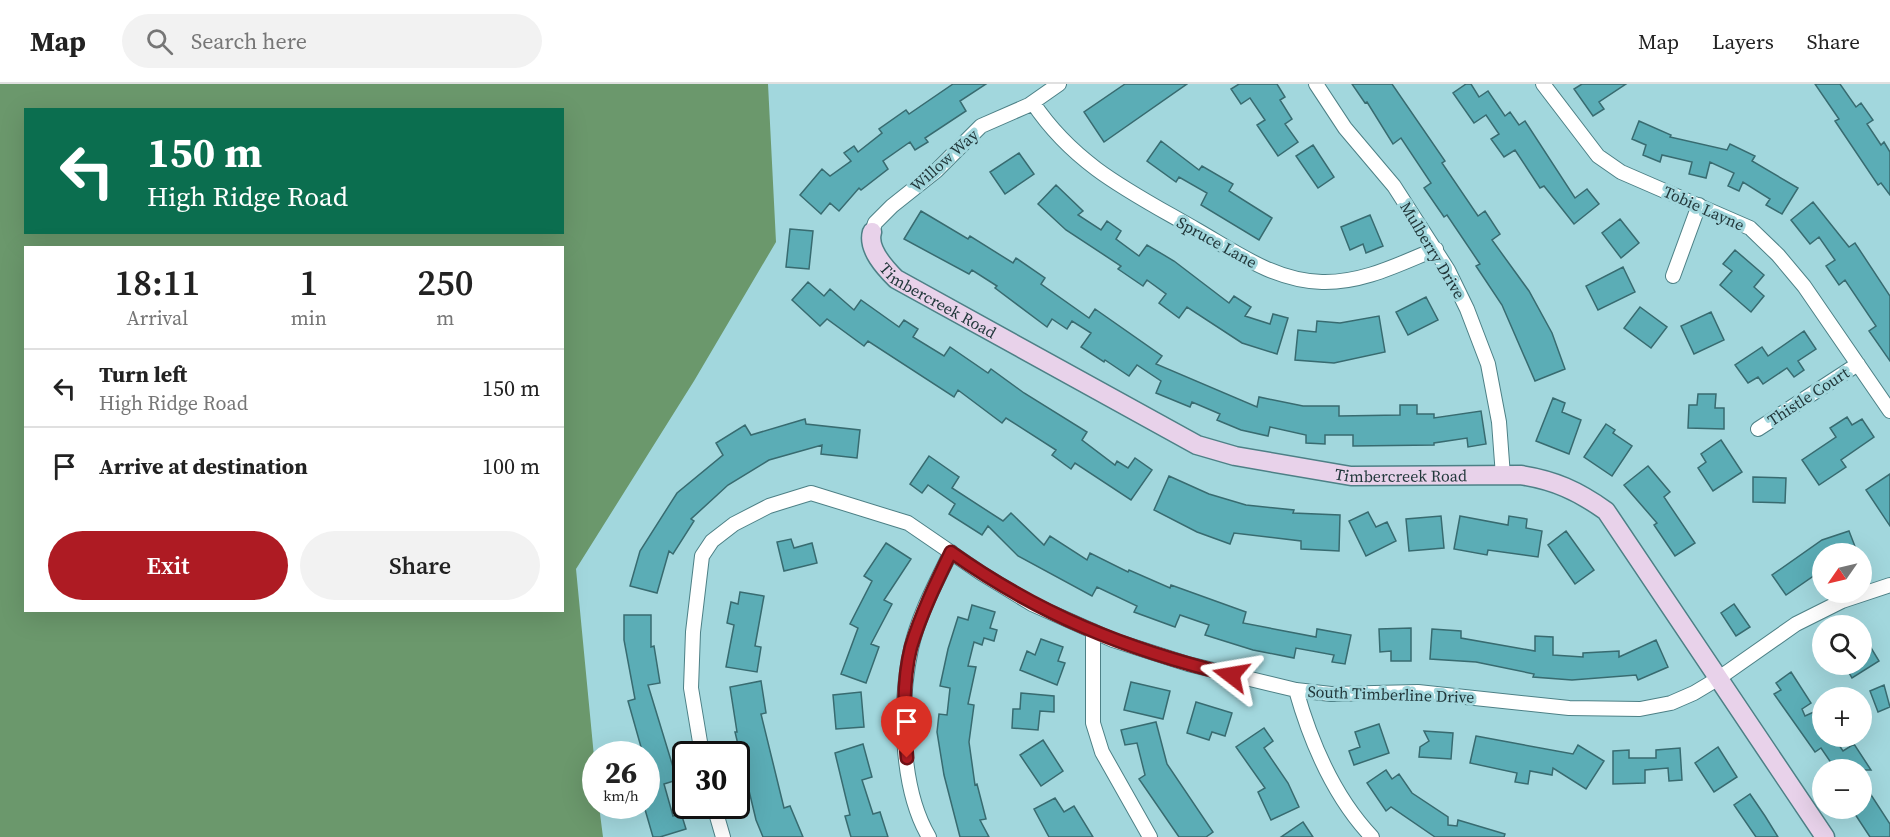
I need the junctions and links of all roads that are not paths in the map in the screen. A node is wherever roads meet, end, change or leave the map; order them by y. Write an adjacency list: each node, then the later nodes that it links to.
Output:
1 (1059, 84): 4 (street, Willow Way)
2 (1316, 84): 7 (street, Mulberry Drive)
3 (1543, 84): 5 (street, Tobie Layne)
4 (1033, 103): 6 (street, Willow Way); 7 (street, Spruce Lane)
5 (1699, 205): 8 (street); 9 (street, Tobie Layne)
6 (872, 232): 12 (street, Timbercreek Road)
7 (1436, 249): 12 (street, Mulberry Drive)
8 (1673, 276)
9 (1858, 364): 10 (street, Tobie Layne); 11 (street, Thistle Court)
10 (1890, 411)
11 (1758, 429)
12 (1503, 476): 16 (street, Timbercreek Road)
13 (951, 552): 15 (street, South Timberline Drive); 18 (street, South Timberline Drive); 21 (street)
14 (1890, 585): 16 (street, South Timberline Drive)
15 (1093, 632): 17 (street, South Timberline Drive); 22 (street)
16 (1719, 678): 17 (street, South Timberline Drive); 24 (street, Timbercreek Road)
17 (1296, 690): 23 (street)
18 (700, 741)
19 (718, 819): 20 (street)
20 (723, 837)
21 (929, 837)
22 (1150, 837)
23 (1372, 837)
24 (1825, 837)

